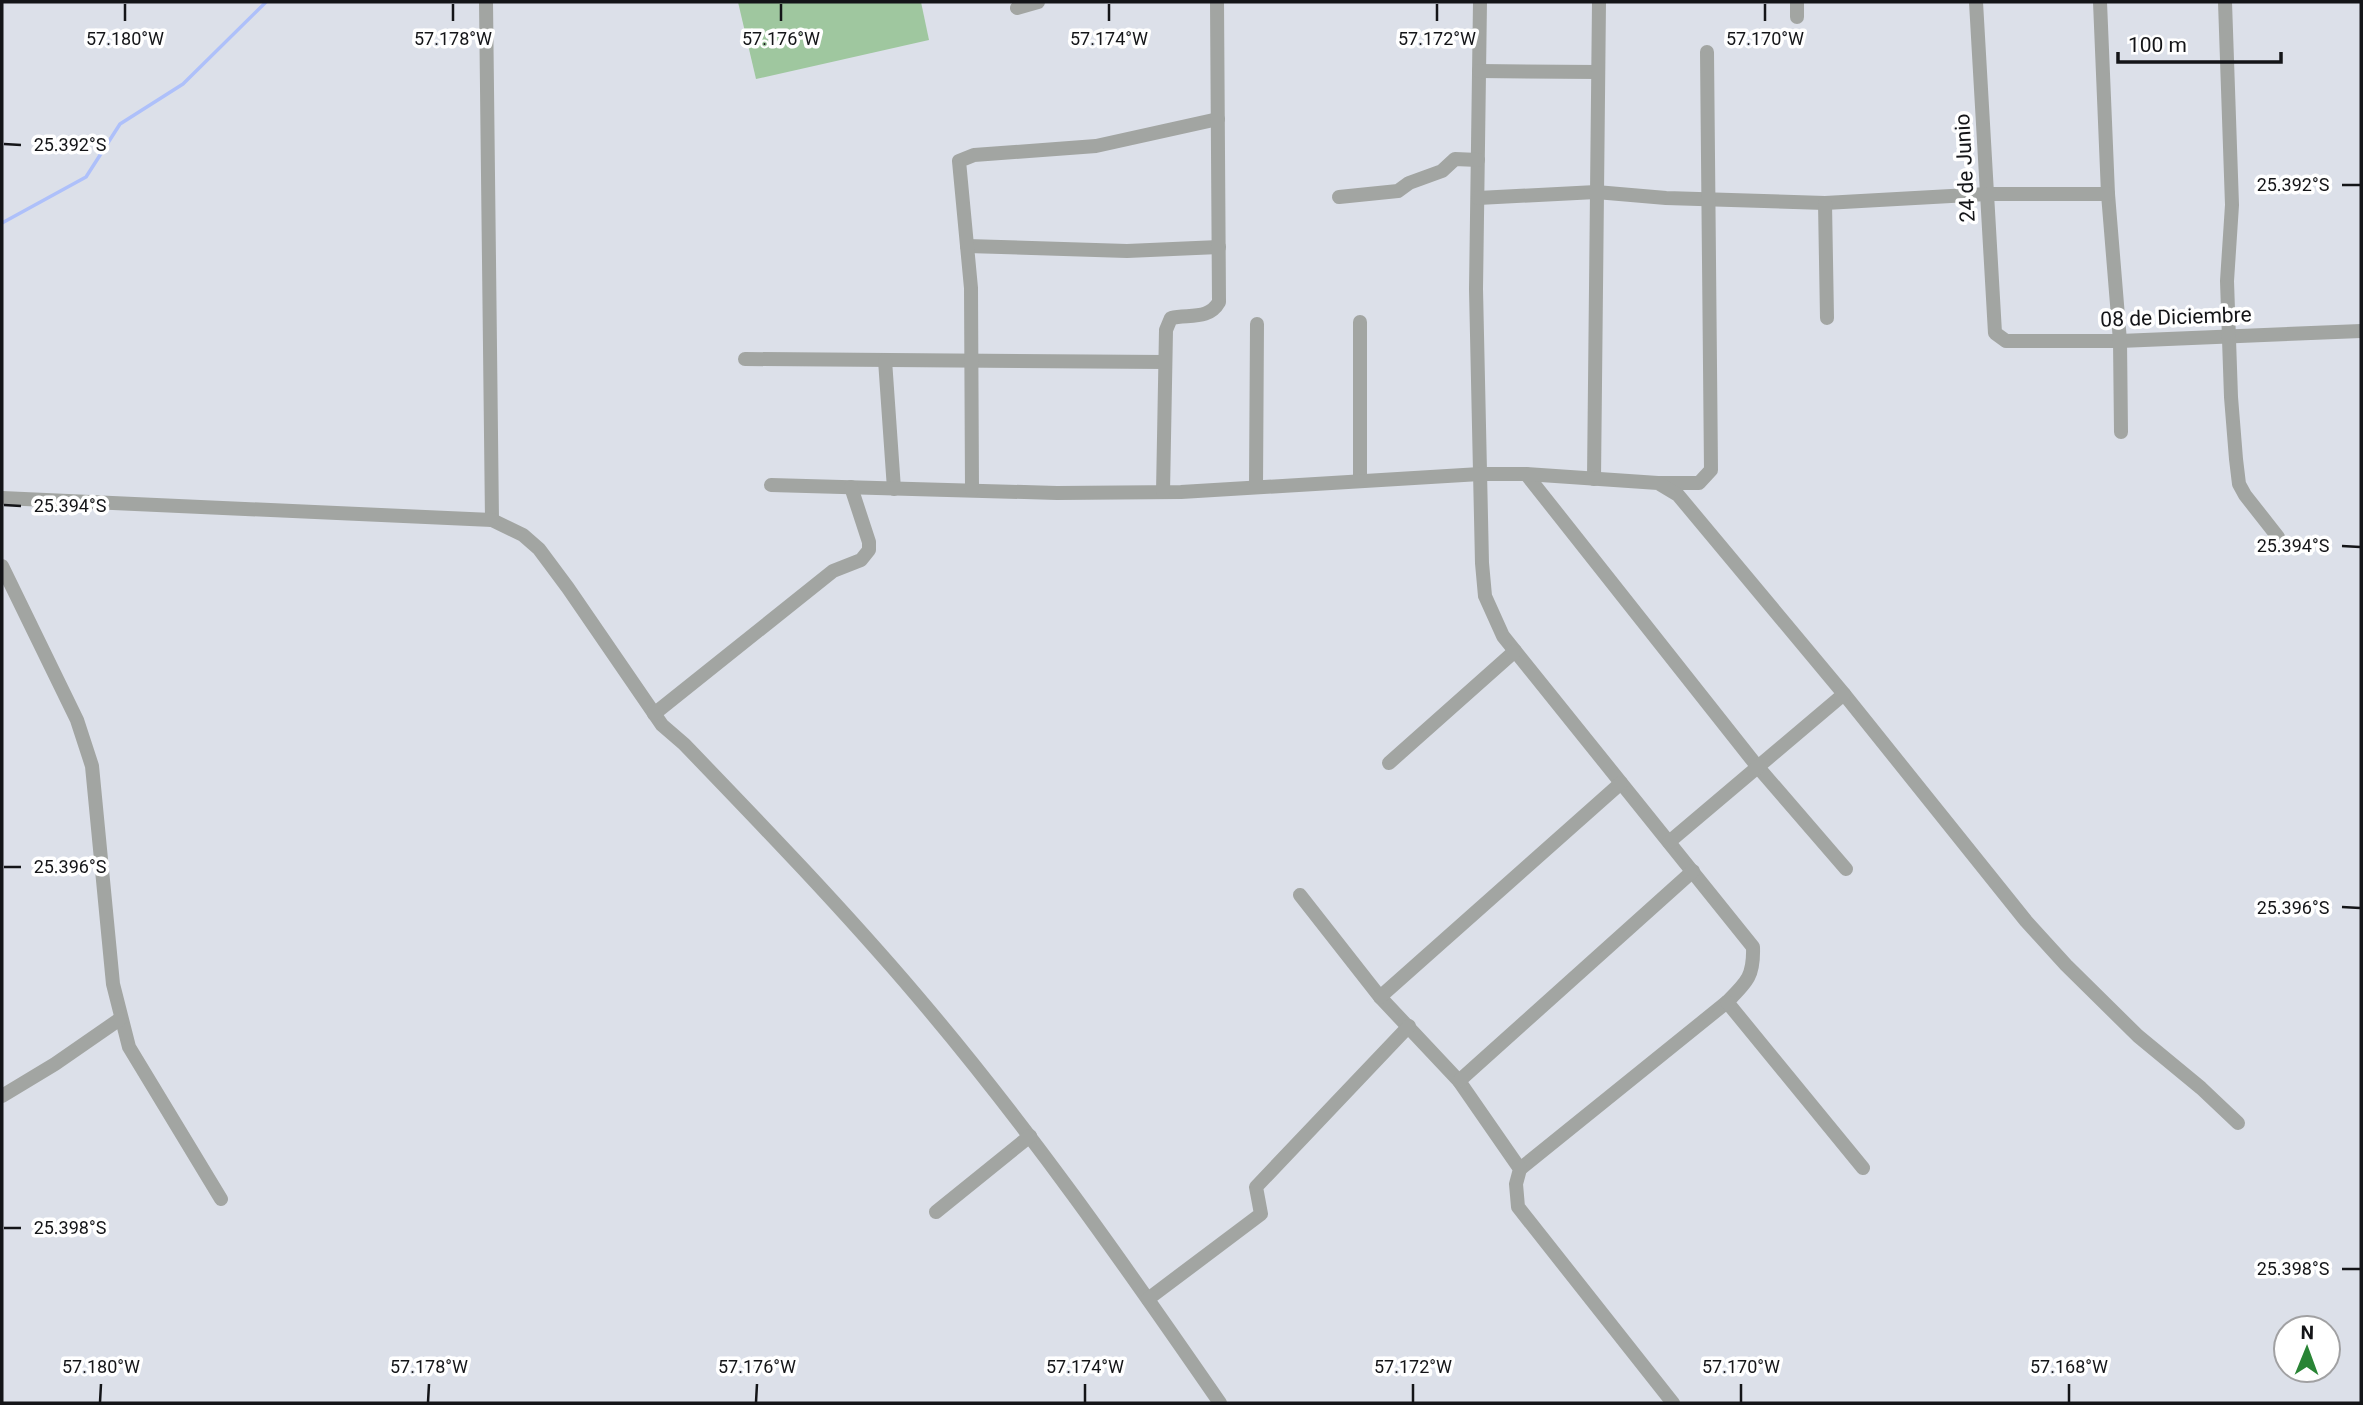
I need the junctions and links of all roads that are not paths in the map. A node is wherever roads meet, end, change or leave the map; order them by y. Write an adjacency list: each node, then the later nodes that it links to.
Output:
1 (486, 2): 50 (street)
2 (1038, 2): 10 (street)
3 (1217, 2): 15 (street)
4 (1480, 2): 13 (street)
5 (1599, 2): 14 (street)
6 (1797, 2): 11 (street)
7 (1976, 2): 18 (street, 24 de Junio)
8 (2099, 2): 19 (street)
9 (2225, 2): 31 (street)
10 (1017, 8)
11 (1797, 17)
12 (1707, 52): 22 (street)
13 (1479, 71): 14 (street); 16 (street)
14 (1598, 72): 17 (street)
15 (1218, 119): 24 (street); 25 (street)
16 (1478, 160): 20 (street); 21 (street)
17 (1597, 192): 21 (street); 22 (street); 40 (street)
18 (1987, 194): 19 (street); 23 (street); 30 (street, 24 de Junio)
19 (2108, 194): 32 (street)
20 (1339, 197)
21 (1478, 198): 38 (street)
22 (1709, 200): 23 (street); 42 (street)
23 (1825, 203): 26 (street)
24 (967, 246): 25 (street); 35 (street)
25 (1219, 247): 36 (street)
26 (1827, 318)
27 (1360, 322): 41 (street)
28 (1257, 324): 44 (street)
29 (2361, 331): 31 (street, 08 de Diciembre)
30 (1995, 333): 32 (street, 08 de Diciembre)
31 (2229, 337): 32 (street, 08 de Diciembre); 51 (street)
32 (2120, 341): 37 (street)
33 (744, 359): 34 (street)
34 (885, 360): 35 (street); 46 (street)
35 (972, 361): 36 (street); 47 (street)
36 (1165, 362): 48 (street)
37 (2121, 432)
38 (1480, 474): 39 (street); 41 (street); 53 (street)
39 (1527, 474): 40 (street); 57 (street)
40 (1594, 479): 42 (street)
41 (1360, 480): 44 (street)
42 (1658, 483): 54 (street)
43 (771, 485): 45 (street)
44 (1256, 486): 48 (street)
45 (851, 487): 46 (street); 55 (street)
46 (894, 489): 47 (street)
47 (972, 491): 48 (street)
48 (1163, 492)
49 (2, 498): 50 (street)
50 (492, 520): 55 (street)
51 (2278, 537)
52 (2, 566): 65 (street)
53 (1515, 651): 56 (street); 58 (street)
54 (1844, 694): 57 (street); 69 (street)
55 (654, 714): 70 (street)
56 (1389, 763)
57 (1757, 766): 59 (street); 60 (street)
58 (1622, 783): 59 (street); 63 (street)
59 (1669, 842): 61 (street)
60 (1846, 869)
61 (1693, 871): 64 (street); 67 (street)
62 (1300, 895): 63 (street)
63 (1380, 997): 66 (street)
64 (1727, 1002): 71 (street); 72 (street)
65 (120, 1019): 68 (street); 73 (street)
66 (1409, 1026): 67 (street); 75 (street)
67 (1459, 1081): 72 (street)
68 (2, 1096)
69 (2238, 1123)
70 (1030, 1136): 74 (street); 75 (street)
71 (1863, 1168)
72 (1520, 1169): 77 (street)
73 (221, 1199)
74 (936, 1212)
75 (1148, 1299): 76 (street)
76 (1220, 1403)
77 (1673, 1403)

